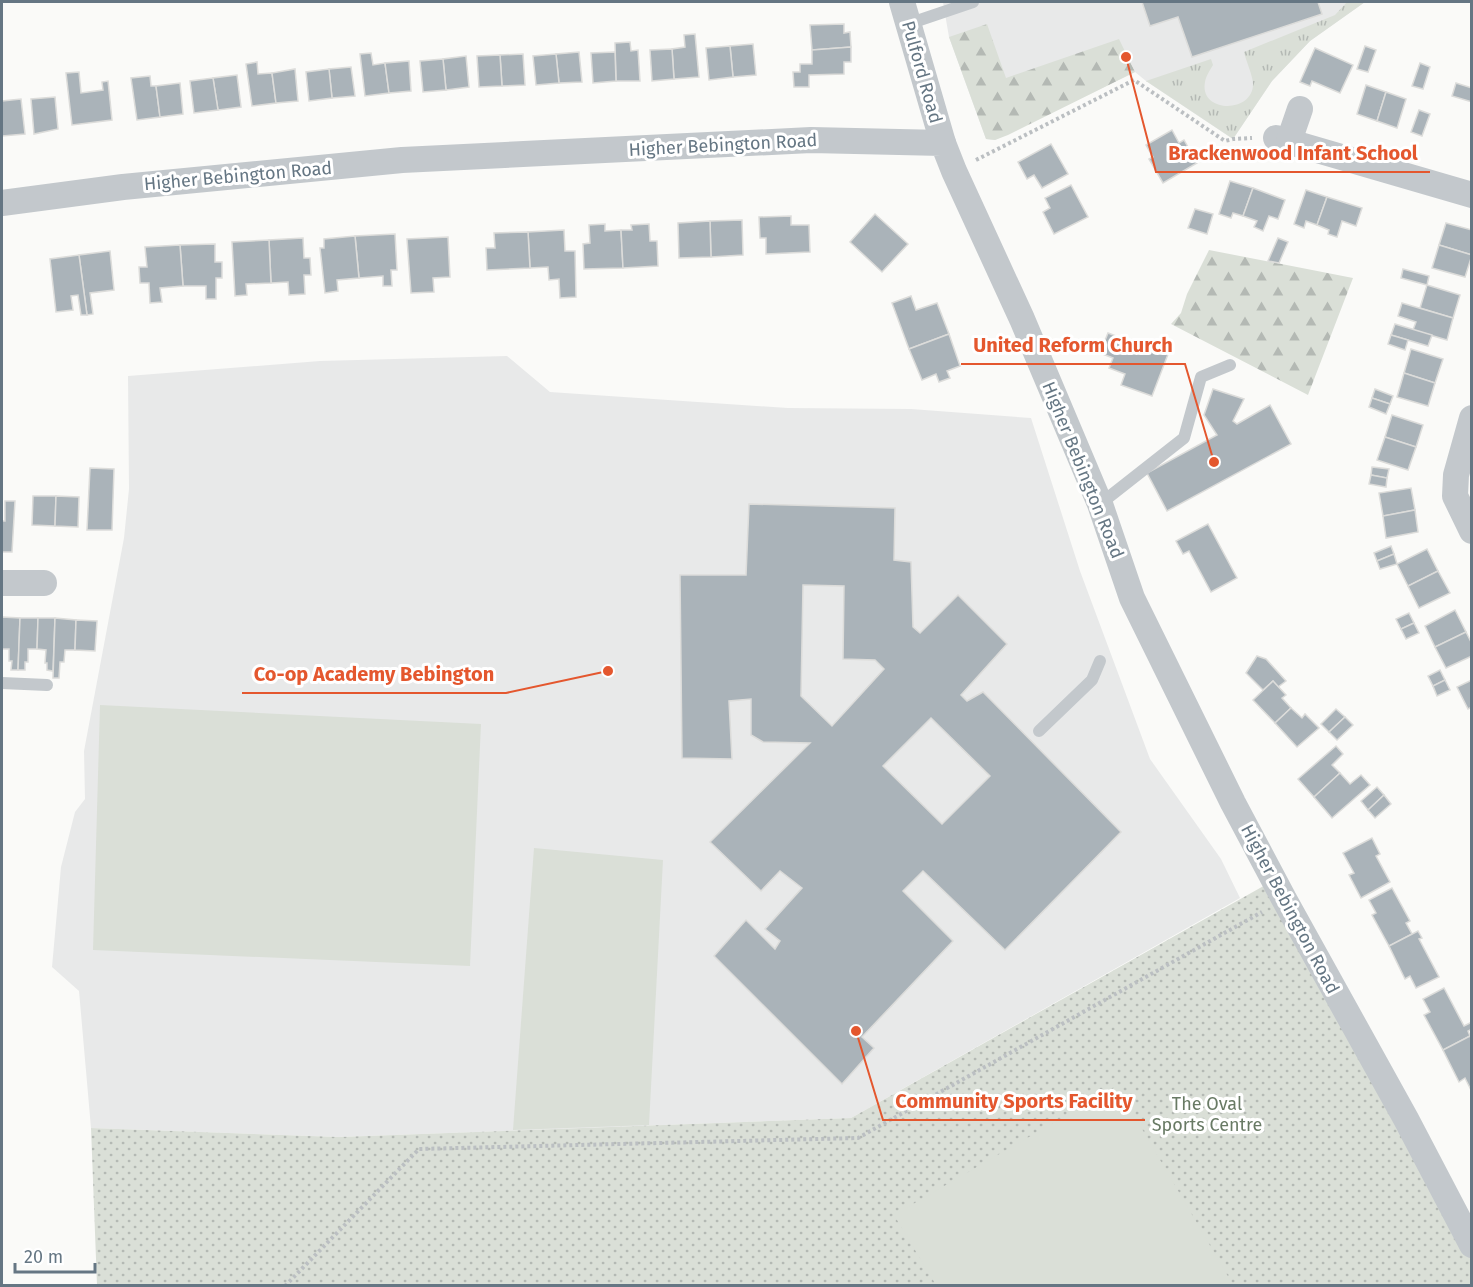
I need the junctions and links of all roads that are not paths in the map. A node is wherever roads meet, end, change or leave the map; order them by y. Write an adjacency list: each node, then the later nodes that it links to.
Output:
1 (973, 2): 2 (lane)
2 (905, 13): 4 (street, Pulford Road)
3 (1300, 109): 5 (street)
4 (943, 143): 6 (street, Higher Bebington Road); 9 (street, Higher Bebington Road)
5 (1472, 195)
6 (2, 203)
7 (1230, 365): 9 (lane)
8 (1472, 418): 10 (street)
9 (1100, 504): 17 (street, Higher Bebington Road)
10 (1472, 531)
11 (2, 583): 12 (street)
12 (44, 584)
13 (1100, 661): 16 (lane)
14 (2, 683): 15 (lane)
15 (47, 685)
16 (1039, 731)
17 (1472, 1245)

